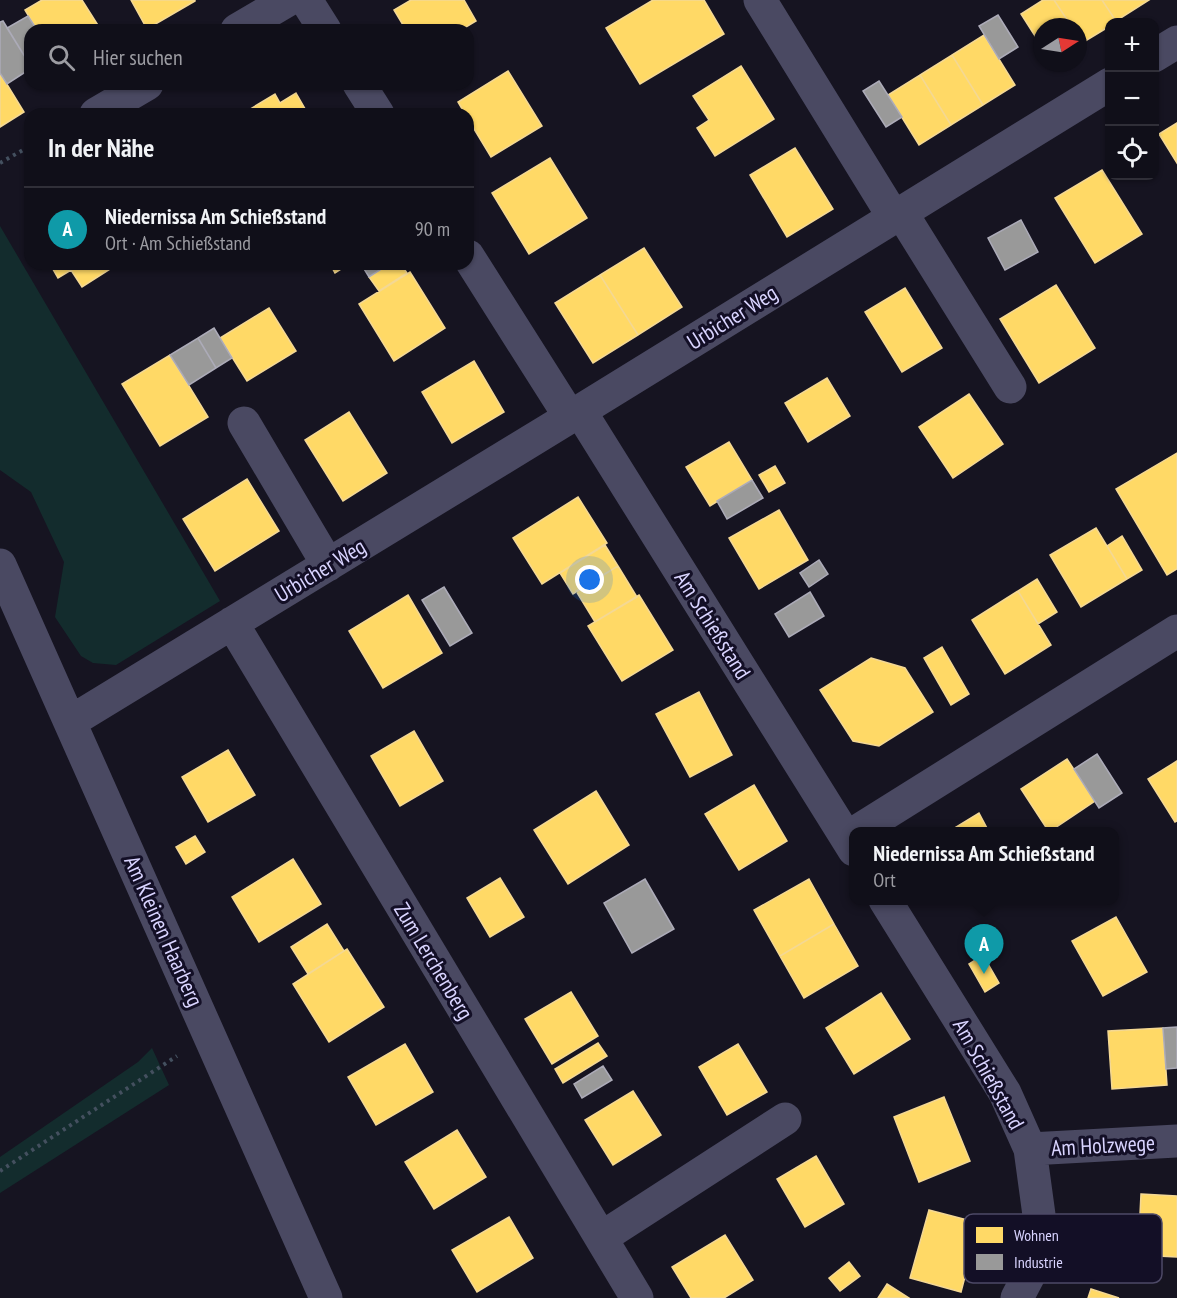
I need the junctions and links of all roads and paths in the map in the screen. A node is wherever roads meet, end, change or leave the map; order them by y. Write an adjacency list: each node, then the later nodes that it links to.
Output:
1 (288, 0): 4 (street)
2 (306, 0): 5 (street)
3 (759, 0): 15 (street)
4 (247, 24)
5 (321, 24)
6 (1177, 42): 7 (street)
7 (1159, 53)
8 (1105, 87): 15 (street, Urbicher Weg)
9 (137, 90): 11 (street)
10 (363, 90): 12 (street)
11 (106, 108)
12 (374, 108)
13 (24, 150): 14 (path)
14 (0, 164)
15 (897, 214): 17 (street); 18 (street, Urbicher Weg)
16 (474, 265): 18 (street)
17 (1010, 387)
18 (575, 414): 21 (street, Urbicher Weg); 26 (street, Am Schießstand)
19 (244, 423): 21 (street)
20 (0, 565): 24 (street, Am Kleinen Haarberg)
21 (328, 565): 22 (street, Urbicher Weg)
22 (232, 623): 24 (street, Urbicher Weg); 34 (street, Zum Lerchenberg)
23 (1177, 631): 25 (street, Am Schießstand)
24 (70, 722): 28 (street, Am Kleinen Haarberg)
25 (869, 827)
26 (849, 833)
27 (888, 905): 31 (street, Am Schießstand)
28 (209, 1033): 32 (path); 36 (street, Am Kleinen Haarberg)
29 (785, 1119): 34 (street)
30 (1177, 1141): 31 (street, Am Holzwege)
31 (1030, 1149): 33 (street, Am Schießstand)
32 (0, 1171)
33 (1039, 1214)
34 (601, 1238): 37 (street, Zum Lerchenberg)
35 (1025, 1283): 38 (street, Am Schießstand)
36 (326, 1298)
37 (637, 1298)
38 (1017, 1298)

